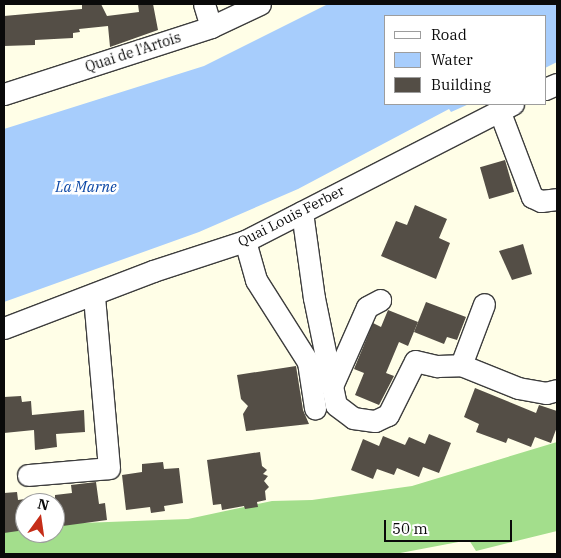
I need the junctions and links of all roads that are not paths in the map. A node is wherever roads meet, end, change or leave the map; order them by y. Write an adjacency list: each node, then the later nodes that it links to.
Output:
1 (204, 4): 3 (street)
2 (260, 4): 3 (street, Quai de l'Artois)
3 (211, 26): 4 (street, Quai de l'Artois)
4 (4, 94)
5 (506, 107): 6 (street); 7 (street, Quai Louis Ferber)
6 (557, 198)
7 (302, 212): 8 (street, Quai Louis Ferber); 14 (street)
8 (244, 242): 9 (street, Quai Louis Ferber); 16 (street)
9 (94, 295): 12 (street, Quai Louis Ferber); 17 (street)
10 (380, 300): 14 (street)
11 (484, 304): 13 (street)
12 (4, 328)
13 (460, 366): 14 (street); 15 (street)
14 (332, 386)
15 (557, 390)
16 (315, 408)
17 (28, 475)

